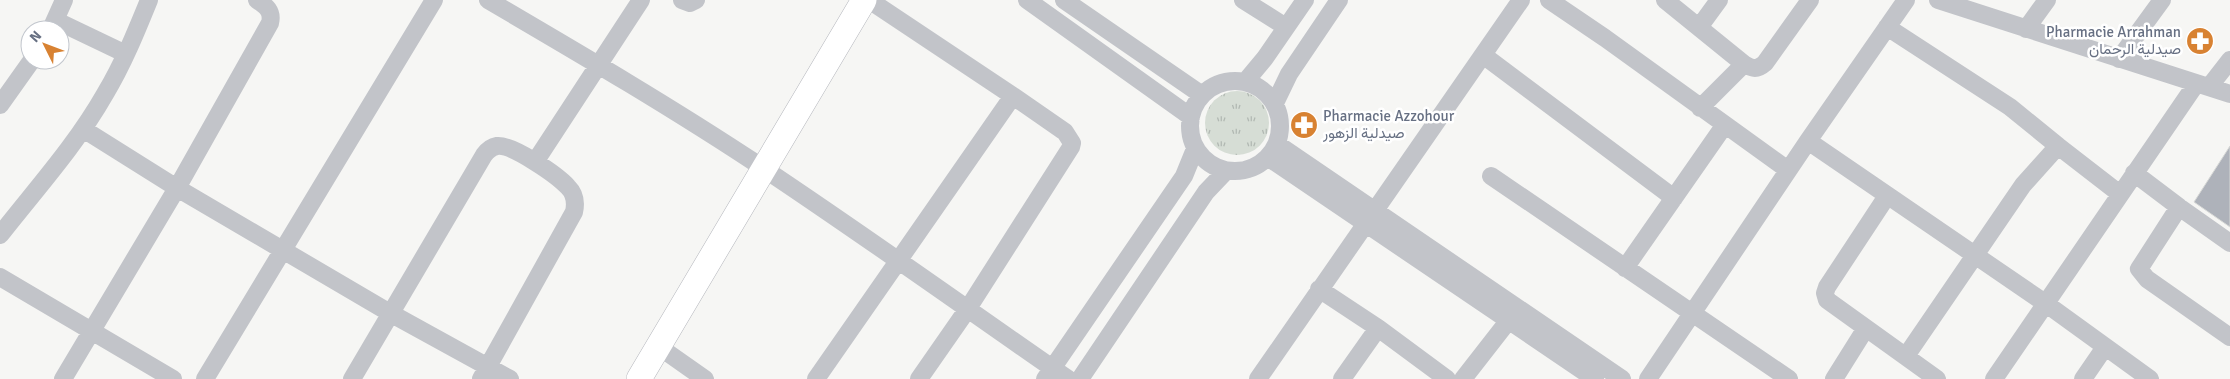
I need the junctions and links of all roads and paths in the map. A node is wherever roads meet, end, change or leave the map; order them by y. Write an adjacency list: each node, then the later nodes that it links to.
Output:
1 (64, 0): 25 (street)
2 (149, 0): 31 (street)
3 (257, 0): 59 (street)
4 (434, 0): 67 (street)
5 (488, 0): 36 (street)
6 (641, 0): 36 (street)
7 (682, 0): 8 (street)
8 (696, 0)
9 (864, 0): 54 (main road)
10 (869, 0): 42 (street)
11 (1027, 0): 46 (street)
12 (1064, 0): 41 (street)
13 (1243, 0): 27 (street)
14 (1305, 0): 27 (street)
15 (1338, 0): 43 (street)
16 (1521, 0): 32 (street)
17 (1549, 0): 45 (street)
18 (1665, 0): 26 (street)
19 (1719, 0): 26 (street)
20 (1810, 0): 35 (street)
21 (1906, 0): 28 (street)
22 (1938, 0): 29 (street)
23 (2047, 0): 29 (street)
24 (2162, 0): 33 (street)
25 (56, 20)
26 (1700, 26): 35 (street)
27 (1286, 27): 38 (street)
28 (1888, 27): 49 (street); 50 (street)
29 (2026, 29): 33 (street)
30 (70, 31): 31 (street)
31 (126, 54): 48 (street)
32 (1483, 55): 62 (street); 64 (street)
33 (2119, 59): 39 (street)
34 (2230, 60): 39 (street)
35 (1744, 64): 45 (street)
36 (600, 65): 53 (street); 54 (street)
37 (25, 70): 44 (street)
38 (1245, 82): 41 (street); 43 (street)
39 (2202, 86): 40 (street); 57 (street)
40 (2230, 94)
41 (1202, 95): 46 (street)
42 (1013, 96): 69 (street); 74 (street)
43 (1275, 104): 52 (street)
44 (0, 105)
45 (1700, 108): 47 (street)
46 (1191, 117): 51 (street)
47 (1724, 126): 55 (street); 62 (street)
48 (83, 129): 59 (street); 65 (street)
49 (1808, 141): 55 (street); 61 (street)
50 (2058, 146): 60 (street); 68 (street)
51 (1195, 149): 56 (street); 86 (street)
52 (1273, 151): 56 (street); 64 (street)
53 (535, 162): 75 (street); 85 (street)
54 (764, 169): 69 (street); 82 (main road)
55 (1788, 170): 76 (street)
56 (1226, 171): 98 (street)
57 (2134, 173): 60 (street); 63 (street)
58 (1491, 176): 70 (street)
59 (177, 188): 67 (street); 80 (street)
60 (2120, 194): 73 (street)
61 (1888, 196): 68 (street); 79 (street)
62 (1674, 198): 70 (street)
63 (2179, 207): 66 (street); 81 (street)
64 (1370, 217): 72 (street); 77 (street); 103 (street)
65 (0, 236)
66 (2230, 243)
67 (282, 250): 75 (street); 90 (street)
68 (1976, 256): 73 (street); 84 (street)
69 (900, 260): 74 (street); 95 (street)
70 (1625, 268): 76 (street)
71 (0, 277): 80 (street)
72 (1319, 289): 78 (street); 99 (street)
73 (2045, 304): 83 (street); 108 (street)
74 (967, 310): 86 (street); 96 (street)
75 (390, 313): 85 (street); 91 (street)
76 (1692, 315): 104 (street); 105 (street)
77 (1509, 320): 101 (street); 102 (street)
78 (1378, 328): 87 (street); 100 (street)
79 (1866, 328): 84 (street); 106 (street)
80 (92, 331): 88 (street); 89 (street)
81 (2230, 337)
82 (658, 346): 93 (main road); 94 (street)
83 (2105, 347): 109 (street); 110 (street)
84 (1906, 356): 107 (street)
85 (484, 373): 92 (street)
86 (1049, 374): 97 (street)
87 (1439, 377)
88 (64, 379)
89 (174, 379)
90 (205, 379)
91 (352, 379)
92 (510, 379)
93 (639, 379)
94 (706, 379)
95 (816, 379)
96 (919, 379)
97 (1068, 379)
98 (1080, 379)
99 (1258, 379)
100 (1342, 379)
101 (1463, 379)
102 (1595, 379)
103 (1622, 379)
104 (1648, 379)
105 (1788, 379)
106 (1834, 379)
107 (1937, 379)
108 (1994, 379)
109 (2083, 379)
110 (2150, 379)

